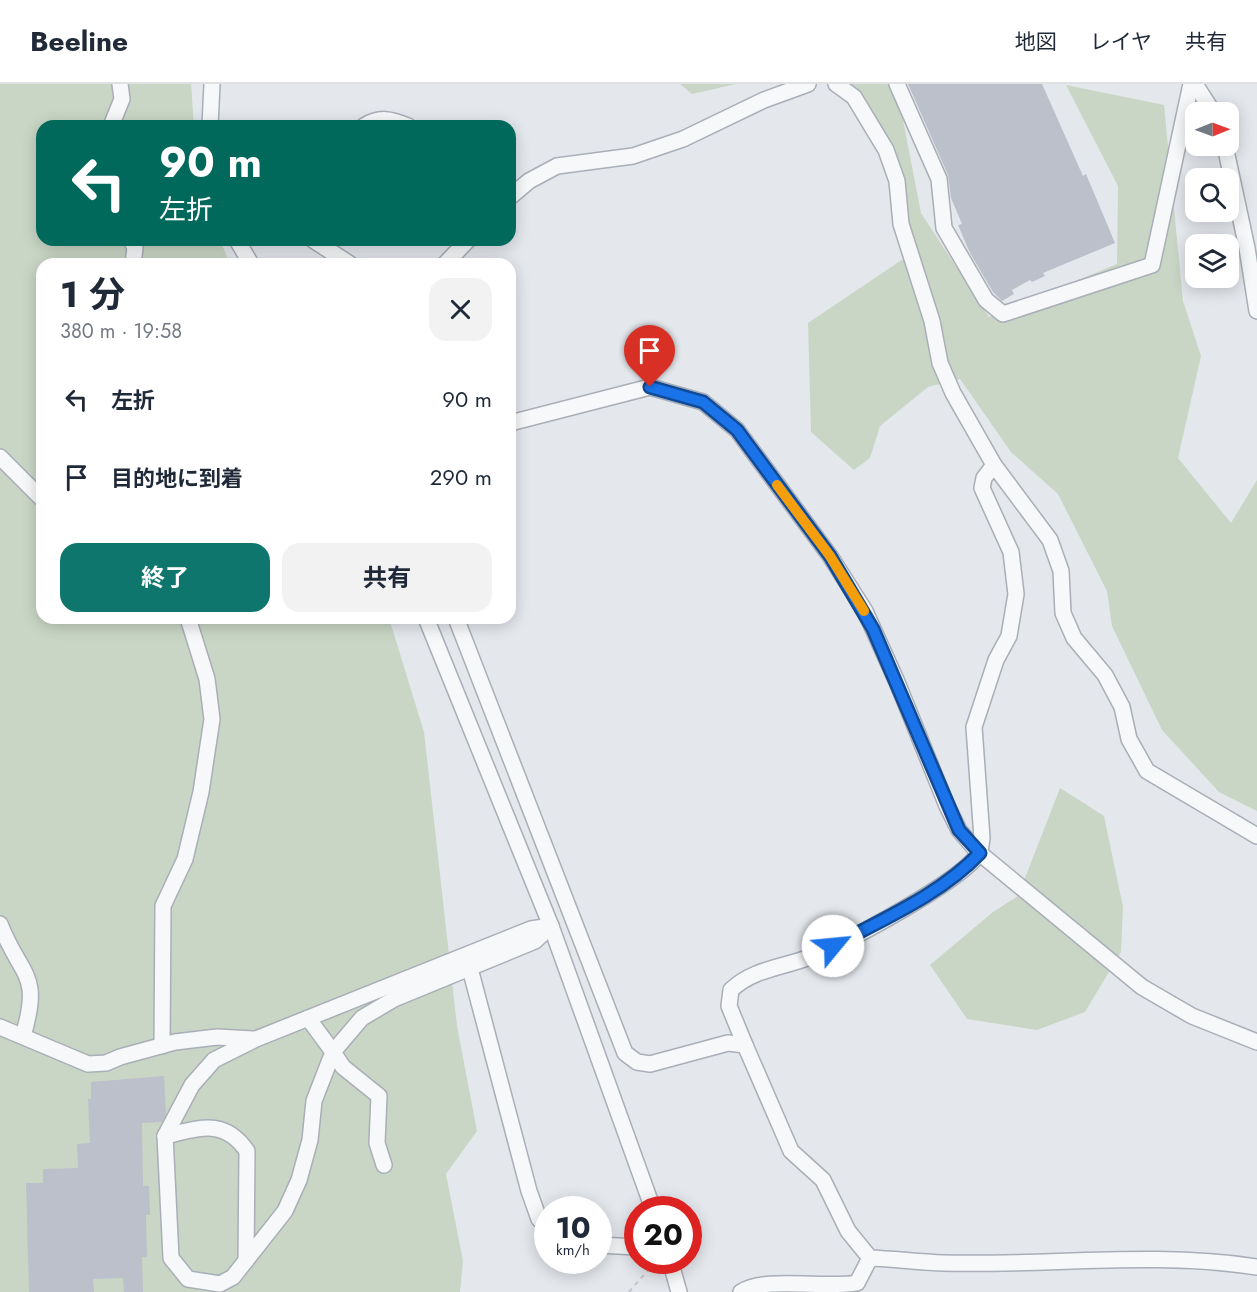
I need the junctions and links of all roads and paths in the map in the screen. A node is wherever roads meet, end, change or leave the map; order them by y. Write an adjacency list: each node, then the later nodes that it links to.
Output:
1 (120, 84): 8 (street)
2 (212, 84): 9 (street)
3 (808, 84): 13 (street)
4 (836, 84): 21 (street)
5 (897, 84): 6 (street)
6 (1193, 84): 7 (street)
7 (1206, 102)
8 (113, 120)
9 (210, 120)
10 (374, 120): 11 (street)
11 (393, 120)
12 (1227, 156): 18 (street)
13 (516, 192)
14 (322, 246): 16 (street)
15 (462, 246): 17 (street)
16 (341, 258)
17 (451, 258)
18 (1257, 311)
19 (516, 421): 27 (street)
20 (0, 457): 22 (street)
21 (994, 465): 26 (street); 27 (street)
22 (36, 493)
23 (190, 624): 37 (street)
24 (428, 624): 29 (street)
25 (458, 624): 36 (street)
26 (1257, 836)
27 (980, 853): 35 (street); 36 (street)
28 (0, 924): 33 (street)
29 (551, 926): 30 (street); 41 (street)
30 (469, 962): 31 (street); 38 (street); 42 (street)
31 (308, 1018): 34 (street); 38 (street)
32 (0, 1027): 33 (street)
33 (23, 1036): 37 (street)
34 (256, 1039): 37 (street); 39 (street)
35 (1257, 1042)
36 (745, 1045): 43 (street)
37 (162, 1046)
38 (333, 1052): 40 (street); 44 (street)
39 (165, 1136): 44 (street); 48 (street)
40 (384, 1166)
41 (648, 1196)
42 (534, 1205)
43 (870, 1258): 45 (street); 51 (street)
44 (246, 1261): 48 (street)
45 (1257, 1267)
46 (644, 1274): 49 (path)
47 (674, 1274): 50 (street)
48 (221, 1288)
49 (628, 1292)
50 (679, 1292)
51 (741, 1292)

